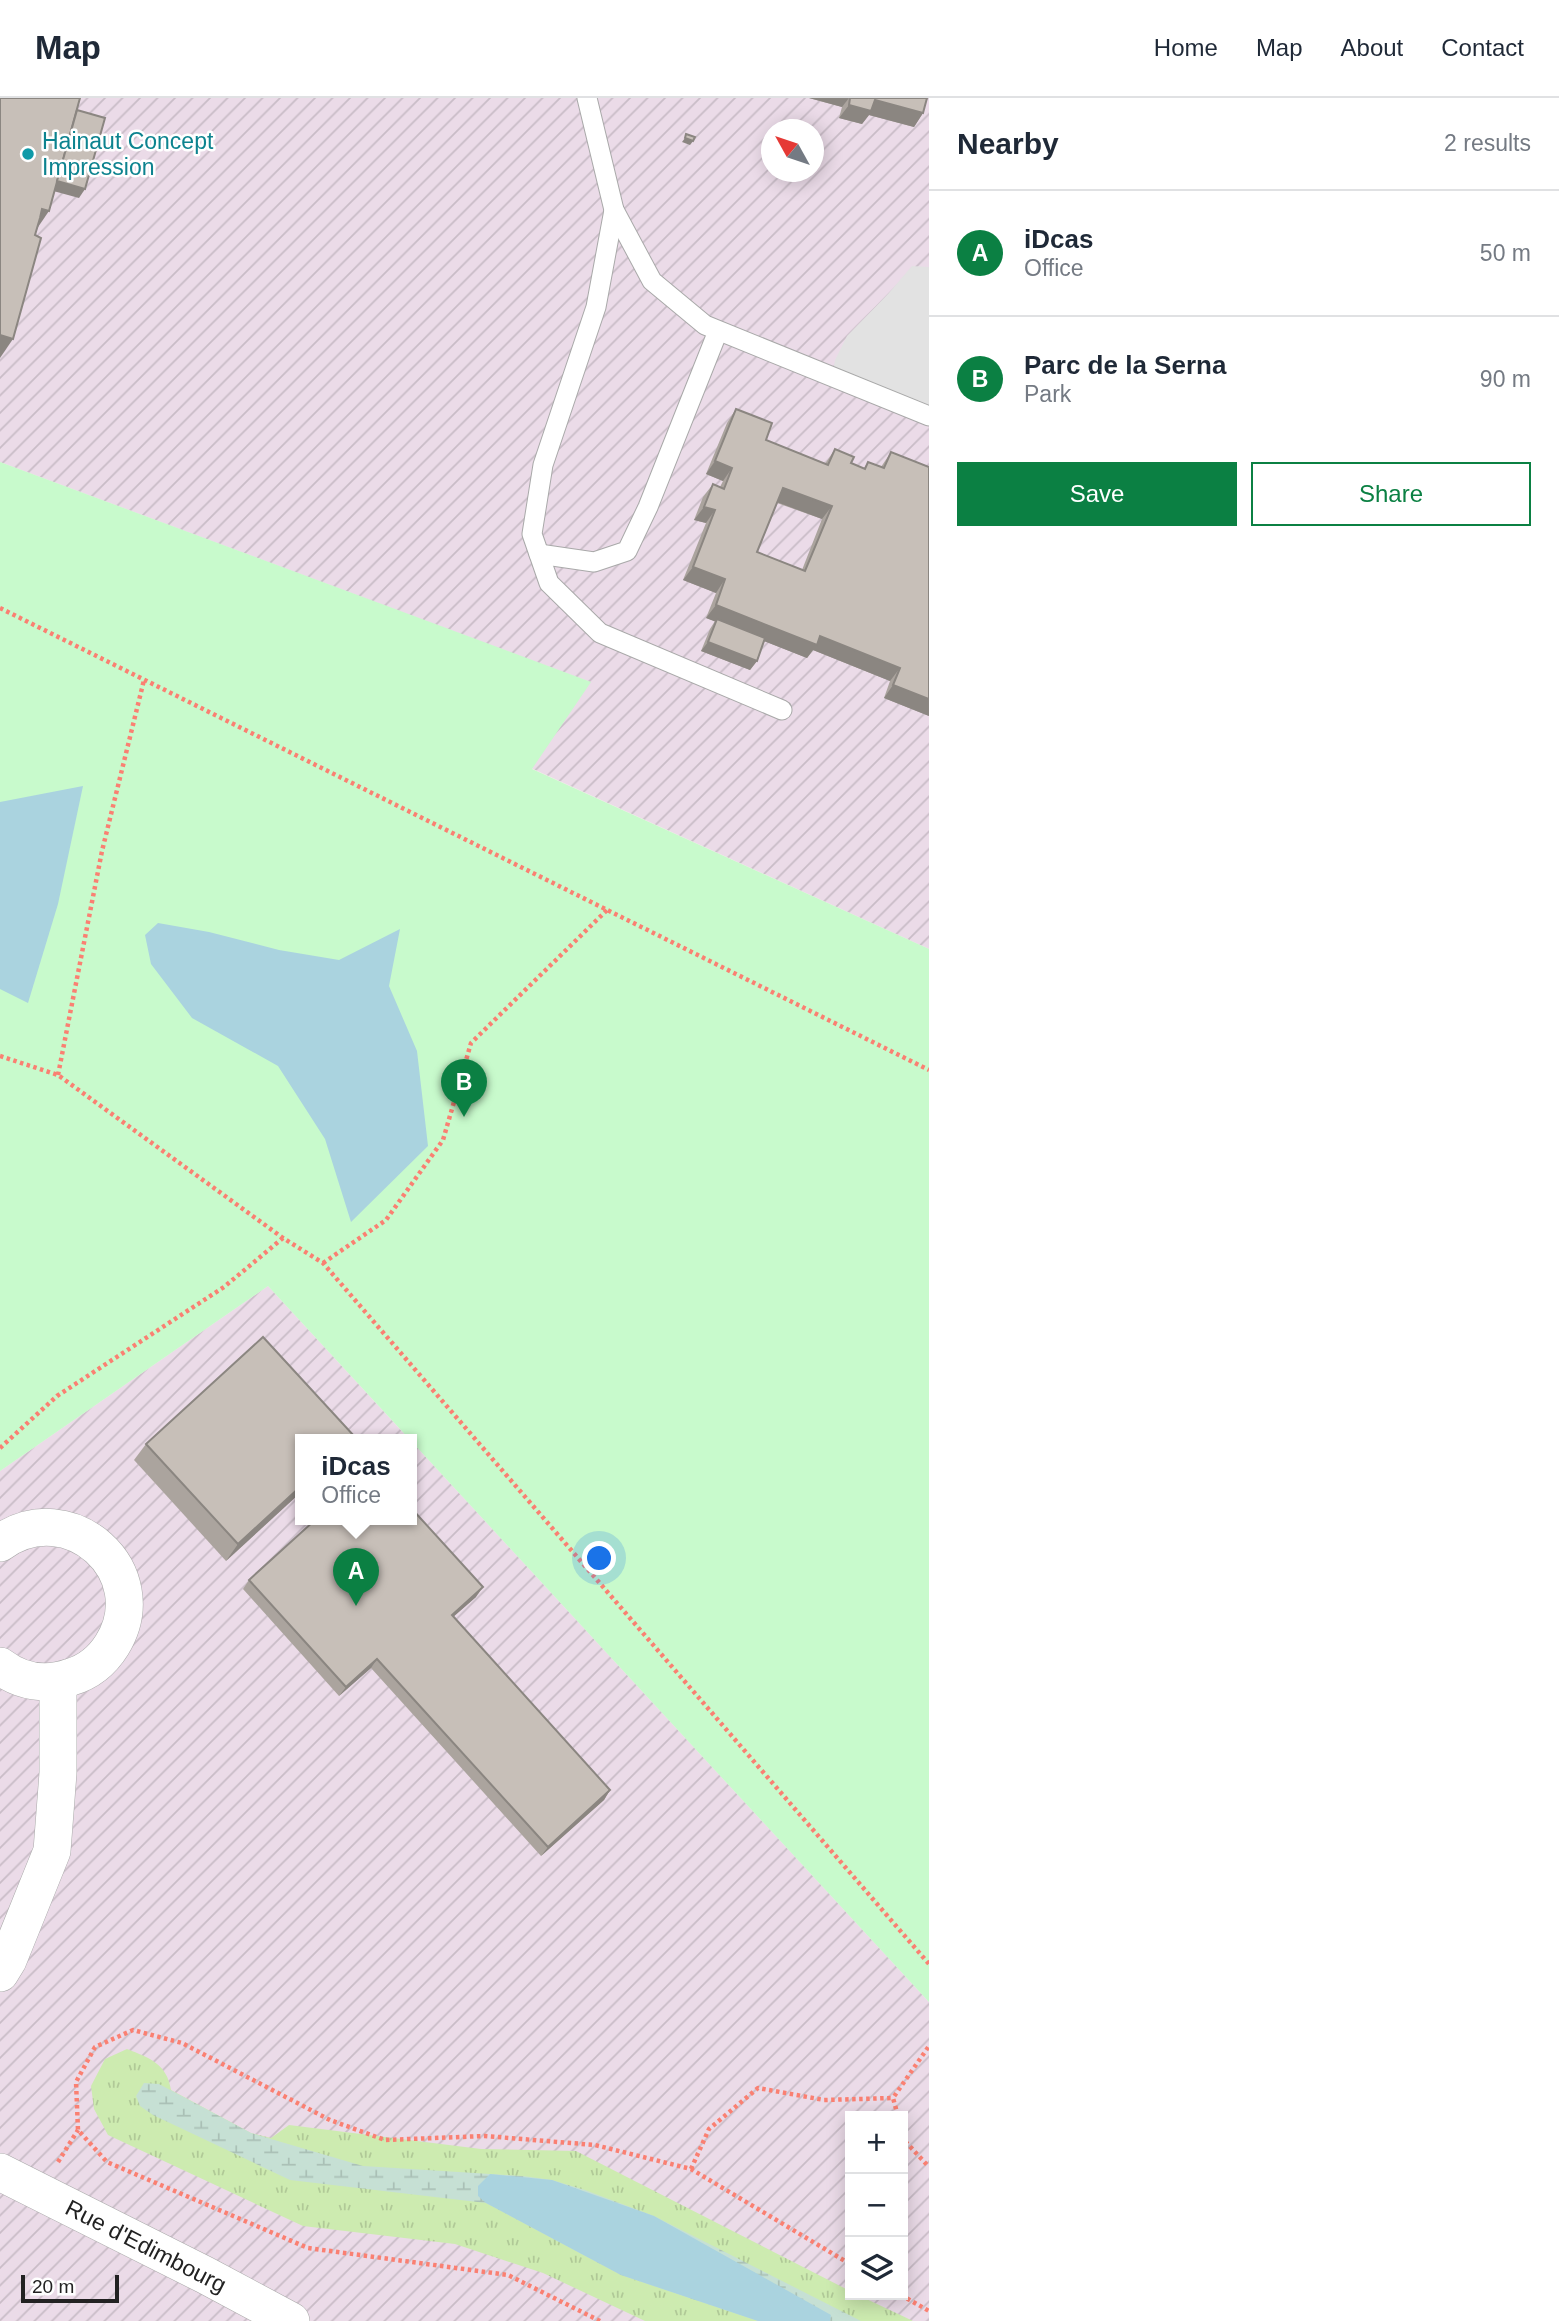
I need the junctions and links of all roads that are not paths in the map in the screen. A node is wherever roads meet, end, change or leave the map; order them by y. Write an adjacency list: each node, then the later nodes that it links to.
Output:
1 (587, 98): 2 (lane)
2 (614, 210): 3 (lane); 5 (lane)
3 (718, 331): 4 (lane); 5 (lane)
4 (929, 416)
5 (539, 554): 6 (lane)
6 (782, 710)
7 (0, 1543): 9 (street)
8 (0, 1666): 9 (street)
9 (58, 1682): 10 (street)
10 (0, 1973)
11 (0, 2172): 12 (street, Rue d'Edimbourg)
12 (291, 2321)

